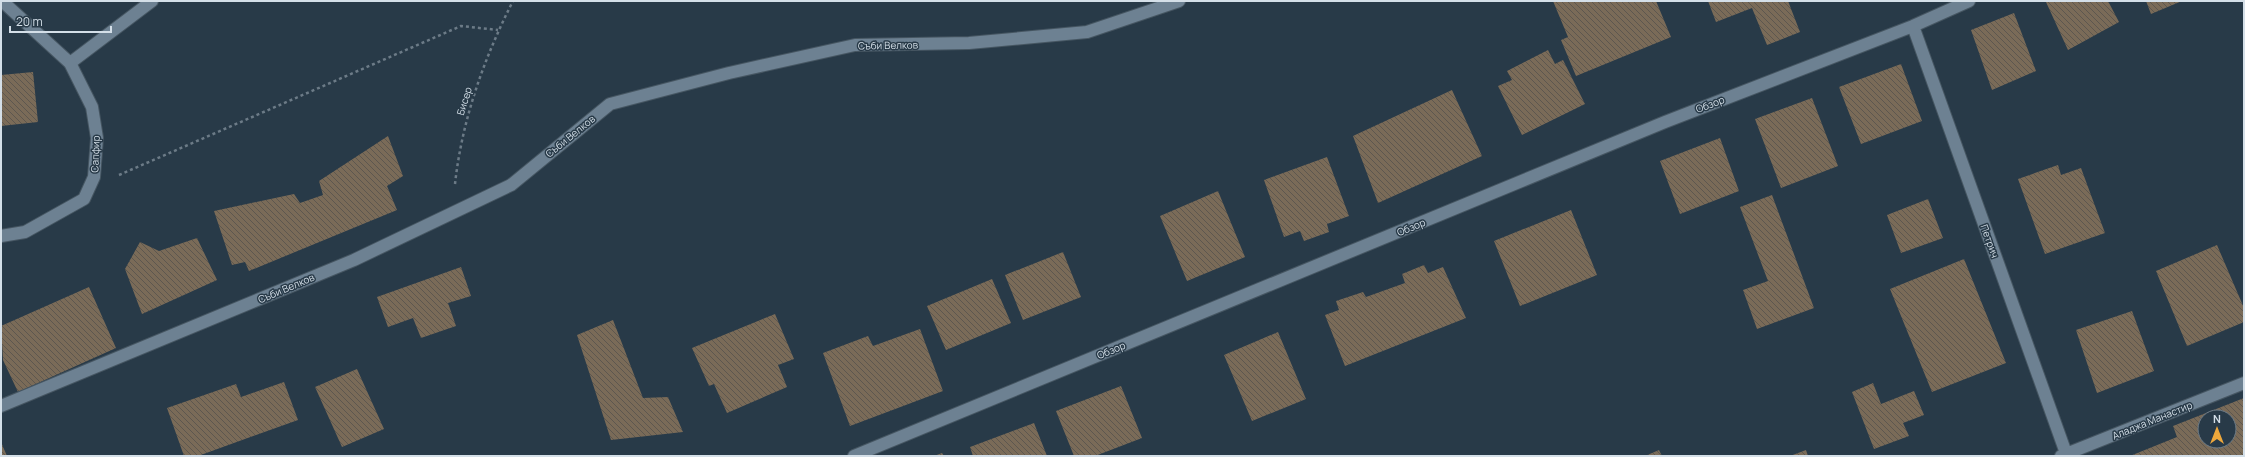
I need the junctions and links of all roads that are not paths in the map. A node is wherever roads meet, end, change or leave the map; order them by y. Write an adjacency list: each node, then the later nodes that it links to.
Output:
1 (2, 1): 6 (street, Сапфир)
2 (152, 1): 6 (street)
3 (1179, 1): 9 (street, Съби Велков)
4 (1969, 1): 5 (street, Обзор)
5 (1912, 26): 10 (street, Петрич); 11 (street, Обзор)
6 (70, 63): 7 (street, Сапфир)
7 (1, 236)
8 (2244, 383): 10 (street, Аладжа Манастир)
9 (1, 406)
10 (2065, 455)
11 (854, 456)

